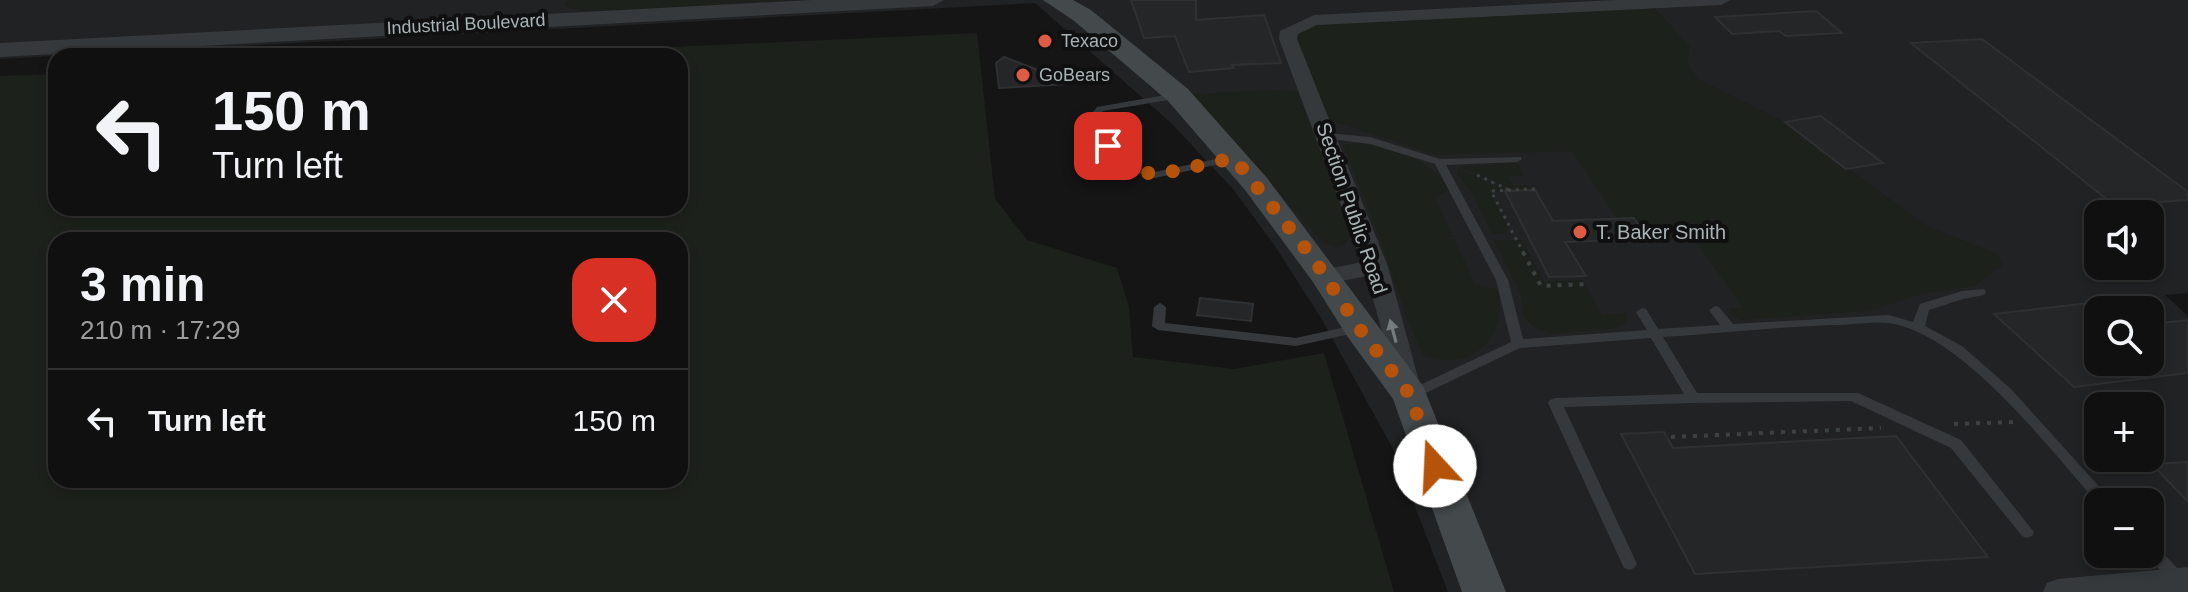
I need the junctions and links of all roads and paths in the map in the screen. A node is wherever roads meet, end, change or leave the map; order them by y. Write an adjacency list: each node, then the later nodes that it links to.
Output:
1 (933, 0): 4 (street, Industrial Boulevard)
2 (1055, 0): 5 (main road)
3 (1721, 0): 6 (street, Section Public Road)
4 (0, 50)
5 (1178, 95): 7 (main road); 7 (lane)
6 (1327, 136): 9 (lane); 11 (street, Section Public Road)
7 (1234, 158): 12 (main road)
8 (1517, 159): 9 (lane)
9 (1439, 162): 22 (lane)
10 (1535, 189): 13 (path)
11 (1376, 267): 12 (street); 23 (street, Section Public Road, one-way to 11)
12 (1326, 276): 18 (main road)
13 (1587, 284)
14 (1980, 292): 20 (lane)
15 (1160, 307): 18 (lane)
16 (1715, 310): 19 (lane)
17 (1642, 312): 21 (lane)
18 (1359, 328): 23 (main road)
19 (1730, 328): 20 (lane); 21 (lane)
20 (1918, 328): 25 (lane)
21 (1655, 334): 22 (lane); 24 (lane)
22 (1518, 344): 23 (lane)
23 (1410, 395): 33 (main road)
24 (1693, 398): 26 (lane); 31 (lane)
25 (2031, 421): 26 (path); 28 (lane)
26 (1917, 426): 27 (path); 29 (lane)
27 (1671, 437)
28 (2093, 488)
29 (2027, 532)
30 (2164, 562): 32 (lane)
31 (1629, 564)
32 (2183, 580): 34 (street)
33 (1484, 592)
34 (2058, 592)

